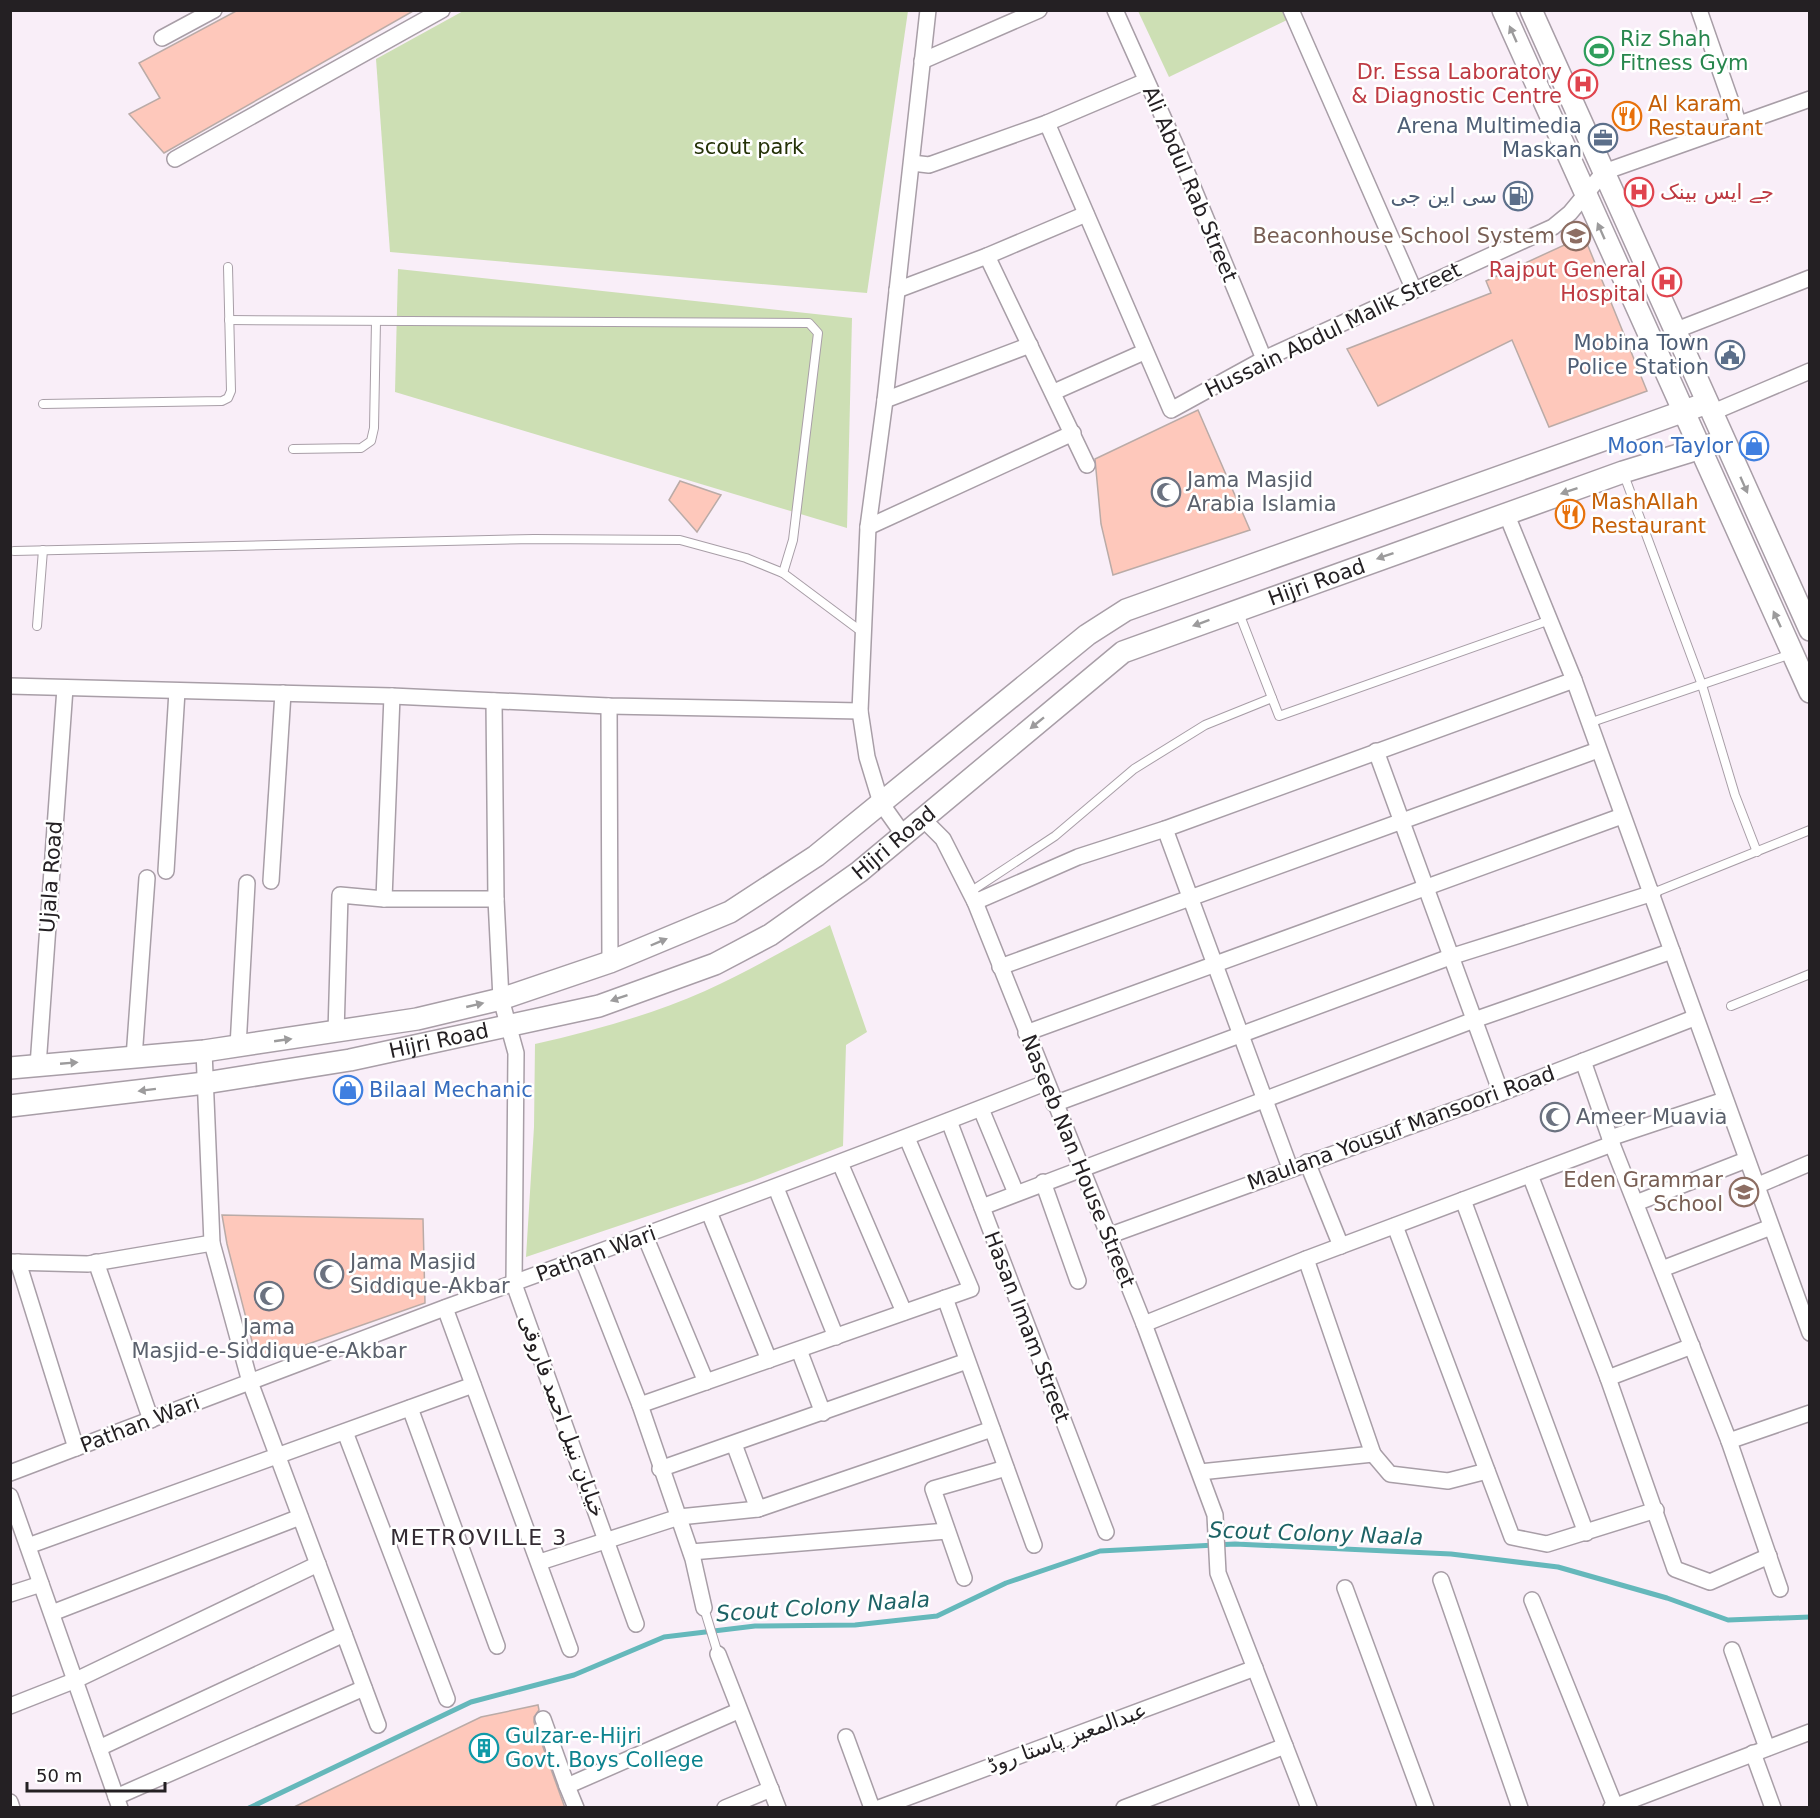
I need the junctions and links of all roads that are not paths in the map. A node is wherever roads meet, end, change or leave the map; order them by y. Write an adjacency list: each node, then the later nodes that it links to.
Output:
1 (214, 10): 10 (street)
2 (442, 10): 18 (street)
3 (928, 10): 11 (street)
4 (1039, 10): 11 (street)
5 (1115, 10): 12 (street, Ali Abdul Rab Street)
6 (1291, 10): 27 (street)
7 (1503, 10): 17 (main road, one-way to 7)
8 (1531, 10): 16 (main road)
9 (1698, 10): 14 (street)
10 (162, 38)
11 (922, 60): 19 (street)
12 (1146, 81): 15 (street); 33 (street, Ali Abdul Rab Street)
13 (1809, 99): 14 (street)
14 (1738, 122): 20 (street)
15 (1047, 123): 19 (street); 22 (street)
16 (1588, 139): 17 (main road); 20 (main road)
17 (1565, 150): 21 (main road)
18 (175, 159)
19 (912, 163): 26 (street)
20 (1604, 172): 21 (street, Hussain Abdul Malik Street); 30 (main road)
21 (1584, 194): 27 (street, Hussain Abdul Malik Street); 39 (main road, one-way to 21)
22 (1086, 214): 23 (street); 32 (street)
23 (987, 256): 26 (street); 31 (street)
24 (228, 267): 28 (lane)
25 (1809, 278): 30 (street)
26 (897, 290): 36 (street)
27 (1414, 290): 33 (street, Hussain Abdul Malik Street)
28 (229, 320): 29 (lane); 37 (lane)
29 (376, 321): 42 (lane); 50 (lane)
30 (1674, 331): 38 (main road)
31 (1030, 345): 35 (street); 36 (street)
32 (1144, 352): 33 (street, Hussain Abdul Malik Street); 35 (street)
33 (1264, 359)
34 (1809, 371): 38 (street)
35 (1054, 392): 40 (street)
36 (885, 400): 47 (street)
37 (43, 404)
38 (1709, 408): 39 (main road, Hijri Road); 41 (main road)
39 (1683, 411): 43 (main road); 72 (main road, Hijri Road)
40 (1073, 434): 44 (street); 47 (street)
41 (1724, 441): 43 (main road, Hijri Road); 54 (main road, one-way to 54)
42 (293, 449)
43 (1698, 449): 45 (main road, Hijri Road); 56 (main road, one-way to 43)
44 (1087, 465)
45 (1623, 472): 46 (main road, Hijri Road, one-way to 46); 58 (lane)
46 (1506, 513): 51 (main road, Hijri Road, one-way to 51); 52 (street)
47 (868, 527): 55 (street)
48 (43, 550): 49 (lane); 50 (lane); 53 (lane)
49 (14, 551)
50 (783, 573): 55 (lane)
51 (1238, 610): 65 (lane); 74 (main road, Hijri Road, one-way to 74)
52 (1550, 620): 57 (street); 65 (lane)
53 (37, 626)
54 (1809, 630)
55 (863, 632): 68 (street)
56 (1792, 654): 58 (lane); 62 (main road)
57 (1574, 680): 69 (street); 71 (street)
58 (1702, 685): 69 (lane); 79 (lane)
59 (10, 686): 60 (street)
60 (65, 688): 61 (street); 108 (street, Ujala Road)
61 (177, 691): 63 (street); 80 (street)
62 (1809, 692)
63 (284, 693): 64 (street); 82 (street)
64 (392, 696): 66 (street); 88 (street)
65 (1272, 698): 86 (lane)
66 (494, 701): 67 (street); 89 (street, خیابانِ نبیل احمد فاروقی)
67 (609, 706): 68 (street); 92 (street)
68 (860, 711): 72 (street)
69 (1589, 723): 70 (street)
70 (1599, 750): 73 (street); 75 (street)
71 (1376, 751): 75 (street); 76 (street)
72 (881, 803): 78 (street); 92 (main road, Hijri Road, one-way to 72)
73 (1622, 816): 84 (street); 85 (street)
74 (922, 818): 78 (main road, Hijri Road); 86 (street, Naseeb Nan House Street)
75 (1401, 822): 84 (street); 87 (street)
76 (1165, 829): 86 (street); 87 (street)
77 (1809, 830): 79 (lane)
78 (903, 834): 100 (main road, Hijri Road, one-way to 100)
79 (1756, 852): 85 (lane)
80 (166, 871)
81 (147, 878): 106 (street)
82 (271, 881)
83 (248, 883): 104 (street)
84 (1425, 888): 91 (street); 93 (street)
85 (1653, 893): 90 (street); 91 (street)
86 (972, 897): 94 (street, Naseeb Nan House Street)
87 (1190, 898): 93 (street); 94 (street)
88 (384, 899): 89 (street); 101 (street)
89 (496, 899): 96 (street, خیابانِ نبیل احمد فاروقی)
90 (1672, 951): 98 (street); 99 (street)
91 (1450, 957): 99 (street); 103 (street)
92 (610, 962): 96 (main road, Hijri Road)
93 (1215, 964): 102 (street); 103 (street)
94 (1000, 967): 102 (street, Naseeb Nan House Street)
95 (1809, 974): 97 (lane)
96 (501, 999): 100 (street, خیابانِ نبیل احمد فاروقی); 101 (main road, Hijri Road, one-way to 96)
97 (1731, 1006)
98 (1694, 1018): 107 (street, Maulana Yousuf Mansoori Road); 114 (street)
99 (1474, 1020): 112 (street); 113 (street)
100 (507, 1026): 110 (main road, Hijri Road); 148 (street, خیابانِ نبیل احمد فاروقی)
101 (336, 1033): 104 (main road, Hijri Road, one-way to 101)
102 (1026, 1033): 111 (street, Naseeb Nan House Street)
103 (1241, 1035): 113 (street); 115 (street)
104 (238, 1047): 105 (main road, Hijri Road)
105 (204, 1052): 106 (main road, Hijri Road); 110 (street)
106 (134, 1058): 108 (main road, Hijri Road, one-way to 106)
107 (1583, 1061): 112 (street, Maulana Yousuf Mansoori Road); 120 (street)
108 (38, 1066): 109 (main road, Hijri Road)
109 (10, 1068)
110 (205, 1083): 116 (main road, Hijri Road, one-way to 116); 140 (street)
111 (1045, 1083): 115 (street, Naseeb Nan House Street); 117 (street, Pathan Wari)
112 (1501, 1093): 122 (street, Maulana Yousuf Mansoori Road)
113 (1264, 1099): 125 (street); 126 (street)
114 (1724, 1100): 120 (street); 121 (street)
115 (1054, 1104): 125 (street, Naseeb Nan House Street)
116 (10, 1106)
117 (981, 1109): 118 (street, Pathan Wari); 131 (street)
118 (949, 1121): 119 (street, Pathan Wari); 134 (street, Hasan Imam Street)
119 (907, 1138): 123 (street, Pathan Wari); 149 (street)
120 (1611, 1141): 127 (street); 133 (street)
121 (1746, 1160): 129 (street); 133 (street)
122 (1307, 1162): 126 (street, Maulana Yousuf Mansoori Road); 141 (street)
123 (840, 1163): 130 (street, Pathan Wari); 151 (street)
124 (1809, 1163): 129 (street)
125 (1080, 1168): 128 (street); 139 (street, Naseeb Nan House Street)
126 (1290, 1168): 139 (street, Maulana Yousuf Mansoori Road)
127 (1530, 1175): 132 (street); 159 (street)
128 (1043, 1182): 131 (street); 147 (street)
129 (1756, 1186): 137 (street)
130 (776, 1188): 135 (street, Pathan Wari); 154 (street)
131 (1016, 1193): 134 (street)
132 (1463, 1200): 136 (street); 187 (street)
133 (1635, 1203): 146 (street)
134 (982, 1207): 186 (street, Hasan Imam Street)
135 (709, 1212): 138 (street, Pathan Wari); 157 (street)
136 (1395, 1226): 141 (street); 177 (street)
137 (1771, 1227): 146 (street); 153 (street)
138 (645, 1236): 143 (street, Pathan Wari); 161 (street)
139 (1108, 1236): 152 (street, Naseeb Nan House Street)
140 (212, 1243): 145 (street); 160 (street)
141 (1341, 1246): 142 (street)
142 (1306, 1259): 152 (street); 173 (street)
143 (583, 1260): 148 (street, Pathan Wari); 163 (street)
144 (14, 1262): 145 (street); 172 (street)
145 (96, 1262): 167 (street)
146 (1662, 1269): 155 (street)
147 (1078, 1281)
148 (514, 1284): 150 (street, Pathan Wari); 188 (street, خیابانِ نبیل احمد فاروقی)
149 (945, 1298): 151 (street); 158 (street)
150 (445, 1308): 160 (street, Pathan Wari); 162 (street)
151 (904, 1312): 154 (street)
152 (1144, 1324): 178 (street, Naseeb Nan House Street)
153 (1809, 1333)
154 (836, 1336): 156 (street)
155 (1692, 1346): 159 (street); 170 (street)
156 (798, 1350): 157 (street); 165 (street)
157 (769, 1360): 161 (street)
158 (968, 1361): 165 (street); 168 (street)
159 (1608, 1378): 182 (street)
160 (250, 1382): 167 (street, Pathan Wari); 174 (street)
161 (706, 1382): 163 (street)
162 (473, 1385): 164 (street); 193 (street)
163 (640, 1405): 176 (street)
164 (410, 1408): 169 (street); 206 (street)
165 (823, 1413): 171 (street)
166 (1809, 1413): 170 (street)
167 (151, 1420): 172 (street, Pathan Wari)
168 (992, 1429): 175 (street); 181 (street)
169 (345, 1431): 174 (street); 213 (street)
170 (1729, 1441): 192 (street)
171 (734, 1444): 176 (street); 181 (street)
172 (76, 1448): 179 (street, Pathan Wari)
173 (1373, 1454): 177 (street); 178 (street)
174 (277, 1456): 183 (street); 190 (street)
175 (1006, 1468): 185 (street); 189 (street)
176 (660, 1469): 184 (street)
177 (1487, 1471): 187 (street)
178 (1200, 1472): 210 (street, Naseeb Nan House Street)
179 (10, 1473)
180 (10, 1496): 190 (street)
181 (758, 1509): 184 (street)
182 (1656, 1510): 187 (street); 192 (street)
183 (300, 1517): 194 (street); 203 (street)
184 (679, 1517): 188 (street); 191 (street)
185 (947, 1531): 191 (street); 195 (street)
186 (1106, 1532)
187 (1586, 1533)
188 (607, 1541): 193 (street); 204 (street, خیابانِ نبیل احمد فاروقی)
189 (1034, 1545)
190 (28, 1546): 197 (street)
191 (691, 1552): 202 (street)
192 (1769, 1556): 199 (street)
193 (540, 1562): 207 (street)
194 (318, 1564): 205 (street); 211 (street)
195 (964, 1578)
196 (1441, 1580): 237 (street)
197 (42, 1584): 200 (street); 203 (street)
198 (1345, 1588): 236 (street)
199 (1780, 1589)
200 (10, 1594)
201 (1532, 1600): 228 (street)
202 (704, 1608): 209 (lane)
203 (52, 1613): 211 (street)
204 (636, 1624)
205 (344, 1634): 212 (street); 221 (street)
206 (497, 1646)
207 (570, 1649)
208 (1732, 1650): 222 (street)
209 (718, 1654): 215 (street)
210 (1255, 1668): 220 (street, Naseeb Nan House Street); 227 (street, عبدالمعیز پاستا روڈ)
211 (76, 1680): 214 (street); 221 (street)
212 (364, 1688): 217 (street); 226 (street)
213 (447, 1699)
214 (10, 1706)
215 (738, 1711): 223 (street); 224 (street)
216 (543, 1719): 223 (street)
217 (378, 1725)
218 (1809, 1732): 222 (street)
219 (846, 1737): 233 (street)
220 (1285, 1746): 234 (street); 235 (street, Naseeb Nan House Street)
221 (99, 1748): 226 (street)
222 (1760, 1751): 228 (street); 238 (street)
223 (567, 1786): 230 (street)
224 (771, 1789): 231 (street); 232 (street)
225 (10, 1802): 229 (street)
226 (118, 1802)
227 (880, 1807)
228 (1613, 1807)
229 (12, 1808)
230 (576, 1808)
231 (725, 1808)
232 (778, 1808)
233 (872, 1808)
234 (1124, 1808)
235 (1309, 1808)
236 (1426, 1808)
237 (1520, 1808)
238 (1773, 1808)

